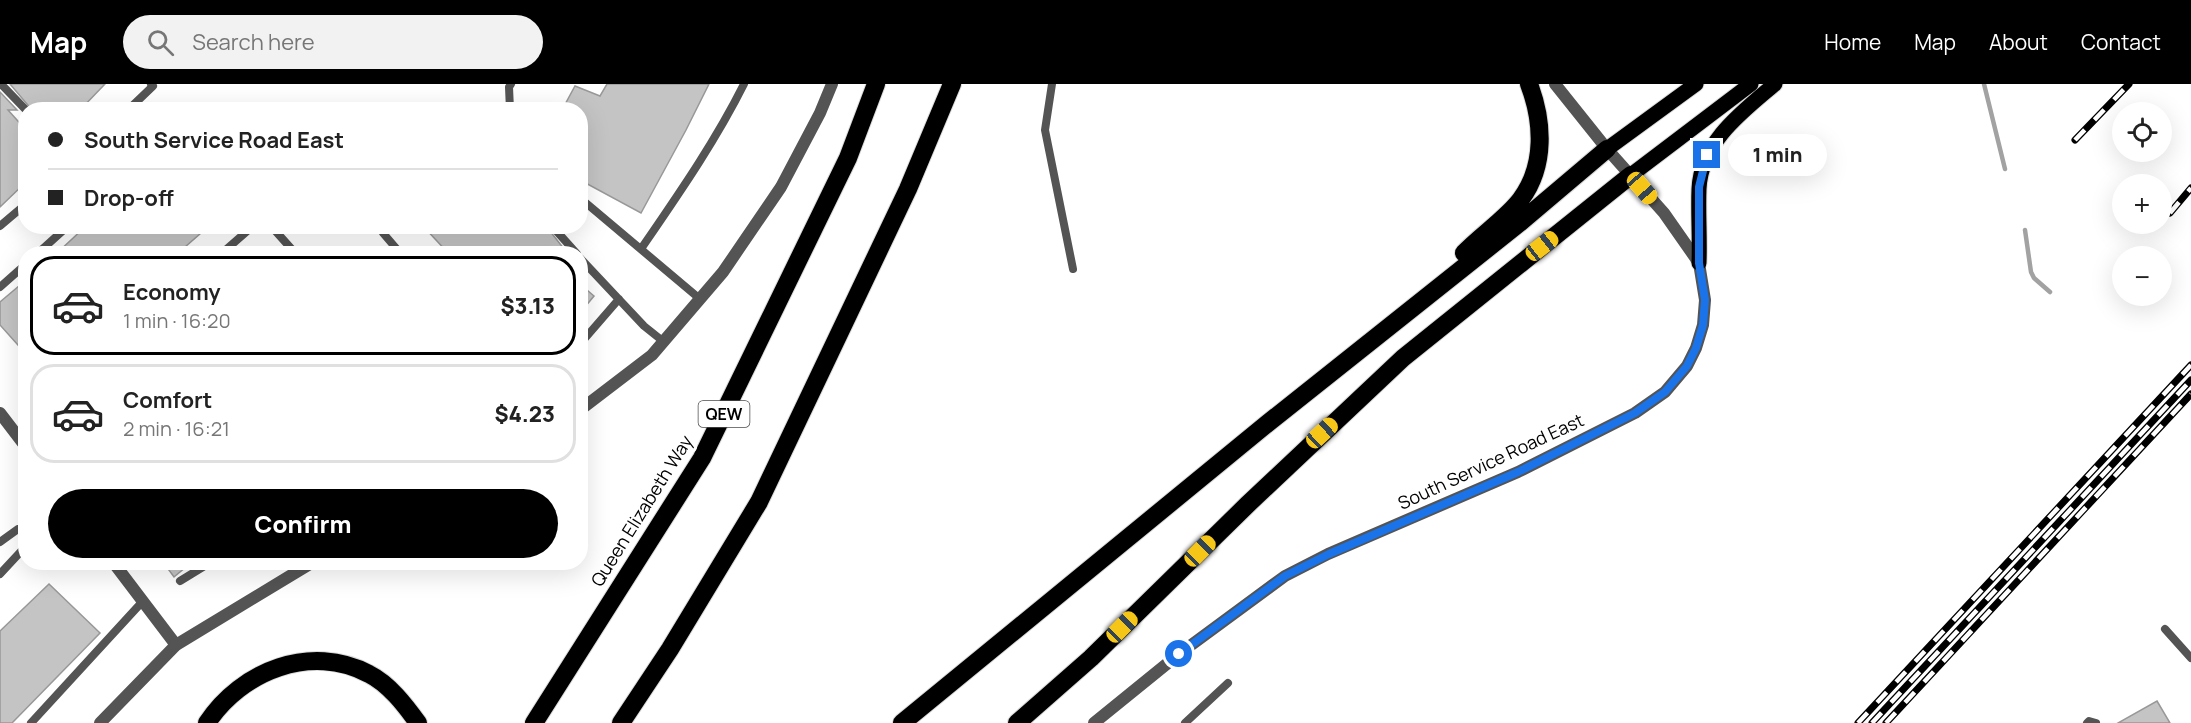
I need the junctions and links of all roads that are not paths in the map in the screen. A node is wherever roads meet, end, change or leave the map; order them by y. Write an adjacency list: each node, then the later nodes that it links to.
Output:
1 (2, 84): 14 (lane)
2 (151, 84): 15 (lane)
3 (511, 84): 16 (lane)
4 (744, 84): 32 (lane)
5 (832, 84): 40 (street)
6 (876, 84): 63 (highway, Queen Elizabeth Way / QEW)
7 (952, 84): 64 (highway)
8 (1052, 84): 35 (lane)
9 (1529, 84): 37 (highway)
10 (1555, 84): 17 (street, South Service Road East)
11 (1696, 84): 17 (main road)
12 (1752, 84): 18 (main road)
13 (1775, 84): 33 (main road)
14 (19, 102)
15 (136, 102)
16 (510, 102)
17 (1607, 149): 18 (street, South Service Road East); 37 (highway)
18 (1631, 175): 33 (street, South Service Road East); 66 (highway)
19 (588, 205): 32 (lane)
20 (18, 211): 21 (lane)
21 (0, 226)
22 (59, 234): 27 (lane)
23 (244, 234): 28 (lane)
24 (278, 234): 29 (lane)
25 (383, 234): 30 (lane)
26 (559, 234): 31 (lane)
27 (47, 246)
28 (230, 246)
29 (289, 246)
30 (394, 246)
31 (570, 246)
32 (641, 249): 40 (lane)
33 (1699, 263): 67 (street, South Service Road East)
34 (588, 266): 39 (lane)
35 (1073, 269)
36 (18, 271): 38 (lane)
37 (1442, 283): 65 (highway)
38 (0, 286)
39 (619, 299): 41 (lane); 42 (lane)
40 (700, 299): 42 (street)
41 (588, 335)
42 (664, 342): 43 (street)
43 (588, 404)
44 (0, 413): 45 (street)
45 (18, 428)
46 (18, 529): 47 (lane)
47 (0, 542)
48 (18, 555): 52 (lane)
49 (119, 570): 54 (street)
50 (197, 570): 53 (lane)
51 (300, 570): 56 (street)
52 (0, 574)
53 (180, 581)
54 (142, 601): 56 (street); 59 (lane)
55 (2164, 629): 57 (lane)
56 (176, 645): 60 (street)
57 (2191, 658)
58 (1228, 683): 68 (lane)
59 (31, 723)
60 (100, 723)
61 (207, 723): 62 (highway)
62 (418, 723)
63 (534, 723)
64 (621, 723)
65 (902, 723)
66 (1017, 723)
67 (1094, 723)
68 (1185, 723)
69 (2087, 723): 70 (lane)
70 (2096, 723)

